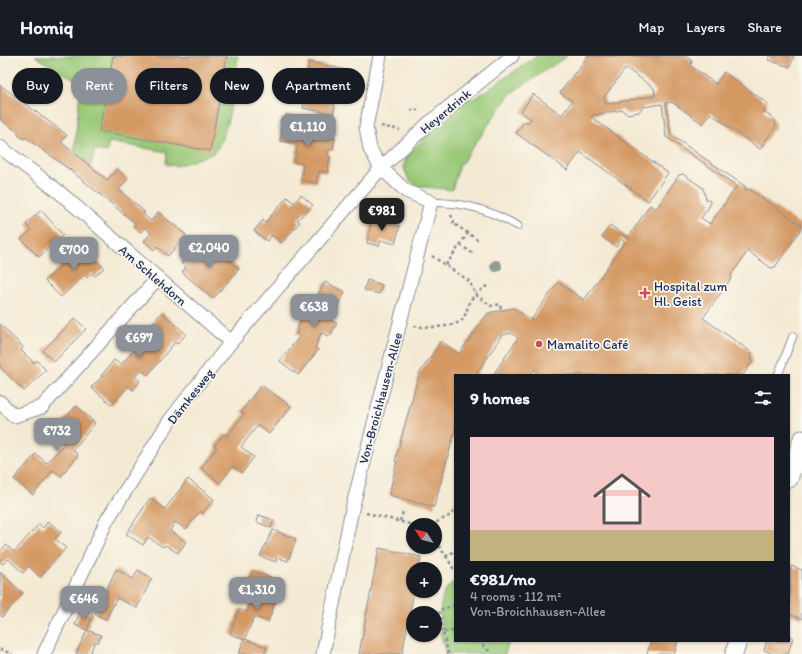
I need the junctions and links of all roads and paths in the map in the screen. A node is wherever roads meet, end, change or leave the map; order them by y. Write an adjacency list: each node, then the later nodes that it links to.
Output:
1 (380, 56): 3 (street)
2 (512, 56): 4 (street, Heyerdrink)
3 (367, 123): 4 (path); 6 (street)
4 (418, 134): 6 (street, Heyerdrink)
5 (0, 147): 16 (street, Am Schlehdorn)
6 (381, 168): 7 (street); 22 (street, Dämkesweg)
7 (431, 202): 8 (lane); 13 (street, Von-Broichhausen-Allee)
8 (445, 202): 9 (lane); 10 (path)
9 (518, 226)
10 (468, 233): 11 (path); 12 (path)
11 (478, 240)
12 (460, 245): 14 (path); 15 (path)
13 (418, 252): 15 (path); 20 (street, Von-Broichhausen-Allee)
14 (474, 254)
15 (446, 265): 18 (path)
16 (157, 279): 22 (street, Am Schlehdorn); 24 (street)
17 (489, 284): 18 (path)
18 (476, 295): 19 (path); 20 (path)
19 (501, 310)
20 (400, 323): 27 (street, Von-Broichhausen-Allee)
21 (794, 336): 23 (lane)
22 (232, 342): 45 (street, Dämkesweg)
23 (778, 374)
24 (0, 402)
25 (802, 439): 26 (street)
26 (793, 471)
27 (352, 509): 31 (path); 46 (street, Von-Broichhausen-Allee)
28 (454, 510): 30 (path)
29 (403, 512): 31 (path)
30 (442, 520)
31 (400, 522): 32 (path)
32 (406, 523)
33 (442, 551): 35 (path)
34 (454, 551): 35 (path)
35 (446, 556): 36 (path)
36 (454, 568)
37 (454, 607): 38 (path)
38 (442, 609)
39 (454, 631): 40 (path)
40 (442, 632): 47 (path)
41 (479, 642): 48 (path)
42 (738, 642): 49 (street)
43 (0, 648): 44 (path)
44 (11, 654)
45 (44, 654)
46 (323, 654)
47 (448, 654)
48 (489, 654)
49 (734, 654)

